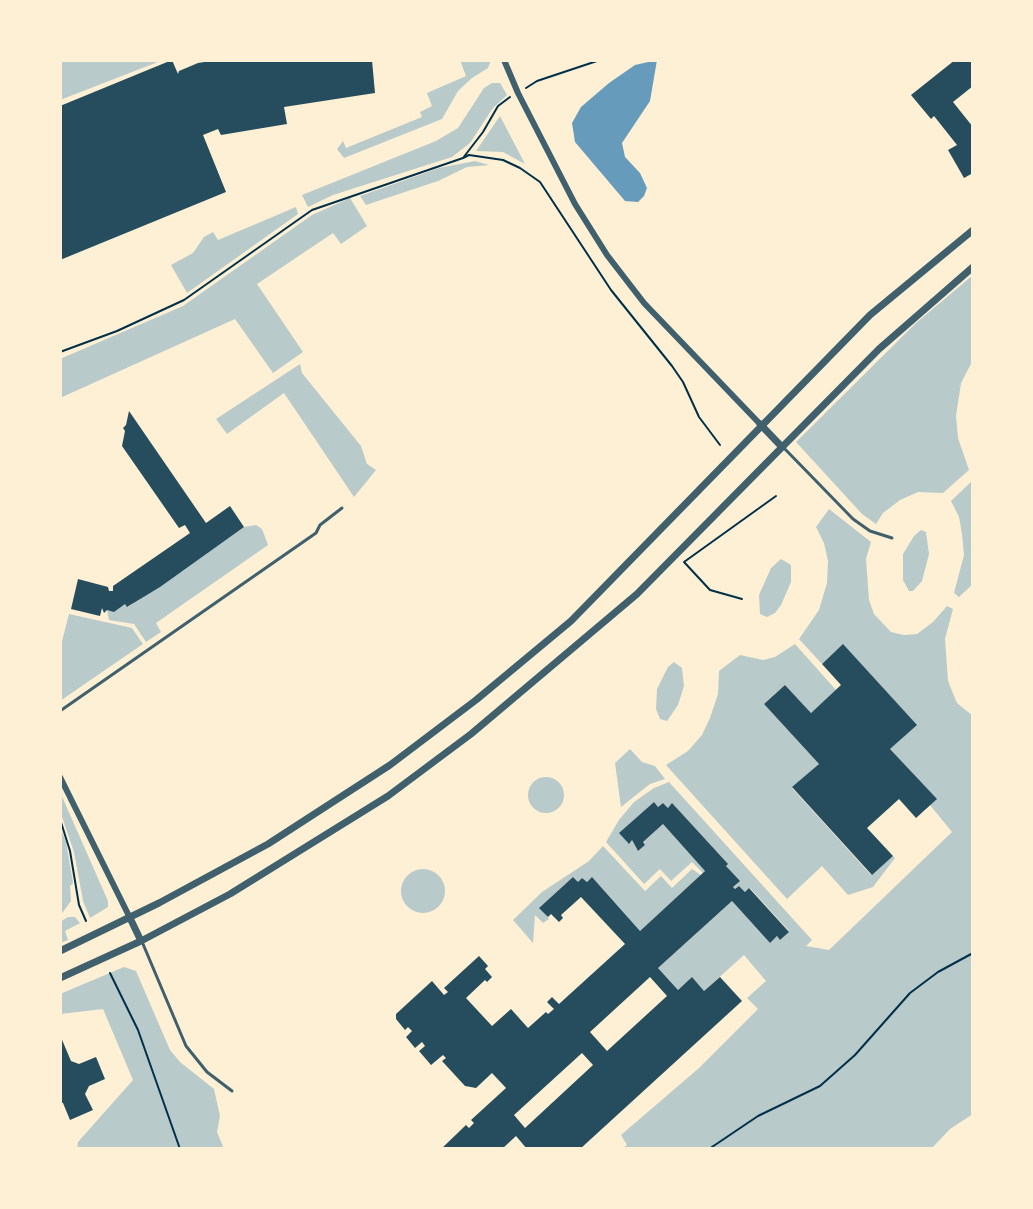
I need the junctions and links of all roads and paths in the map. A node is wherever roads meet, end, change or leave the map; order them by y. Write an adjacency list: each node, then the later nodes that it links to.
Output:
1 (504, 60): 3 (street)
2 (600, 60): 3 (path)
3 (518, 93): 4 (path); 8 (street)
4 (463, 158): 7 (path); 9 (path)
5 (973, 230): 8 (street)
6 (973, 267): 10 (street)
7 (60, 352)
8 (760, 424): 10 (street); 18 (street)
9 (720, 445)
10 (782, 447): 13 (lane); 20 (street)
11 (776, 496): 14 (path)
12 (342, 508): 15 (lane)
13 (892, 538)
14 (742, 599)
15 (60, 711)
16 (60, 777): 18 (street)
17 (60, 819): 19 (path)
18 (130, 918): 20 (street); 21 (street)
19 (86, 921)
20 (141, 941): 24 (street); 25 (lane)
21 (60, 951)
22 (973, 953): 27 (path)
23 (110, 973): 26 (path)
24 (60, 978)
25 (232, 1091)
26 (180, 1149)
27 (709, 1149)

